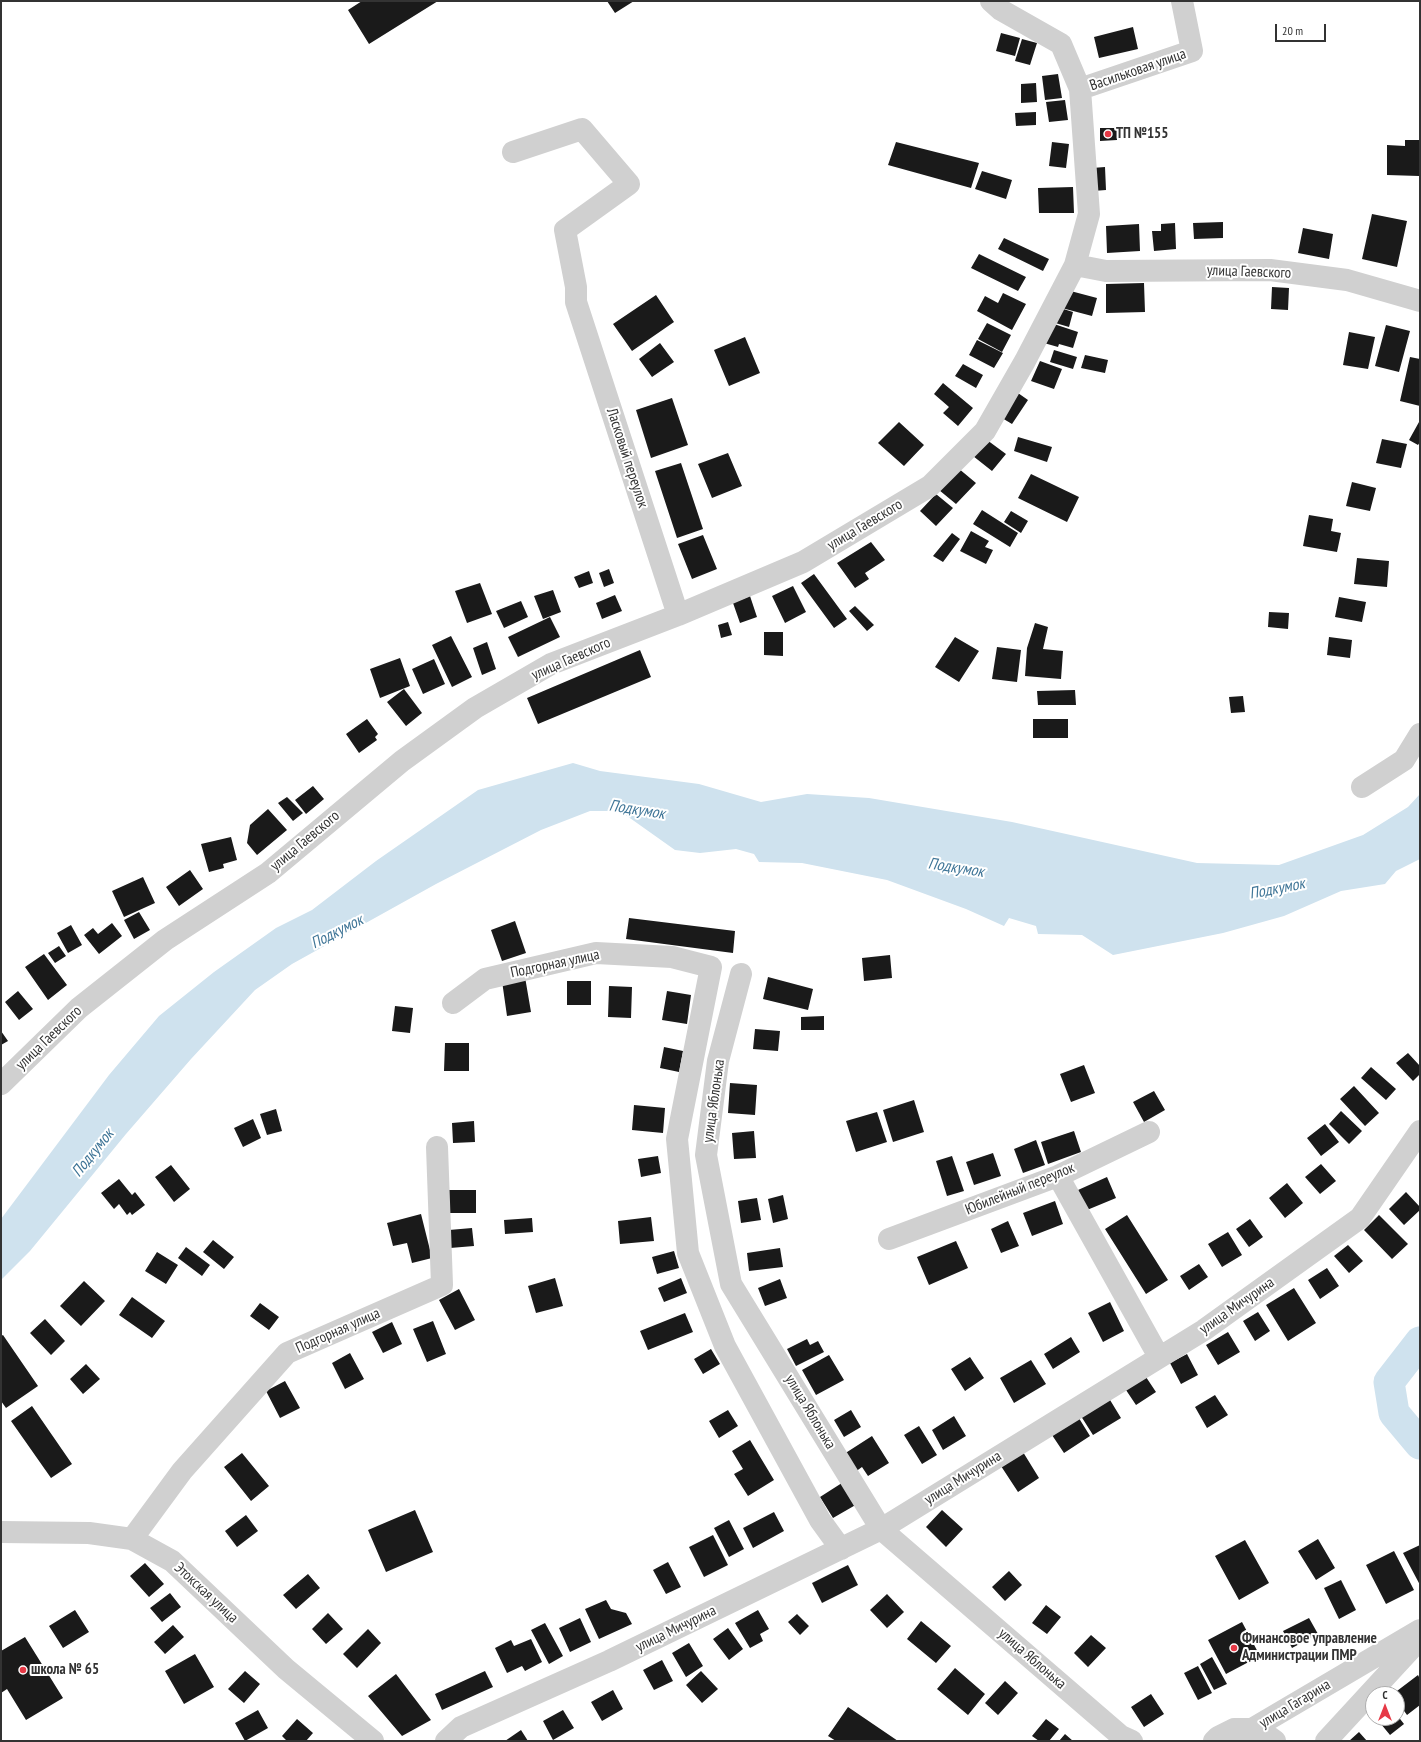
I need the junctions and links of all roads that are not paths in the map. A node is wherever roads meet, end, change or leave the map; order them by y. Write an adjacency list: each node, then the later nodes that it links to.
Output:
1 (991, 1): 3 (street, улица Гаевского)
2 (1182, 1): 3 (street, Васильковая улица)
3 (1080, 89): 5 (street, улица Гаевского)
4 (513, 152): 7 (street, Ласковый переулок)
5 (1075, 265): 6 (street, улица Гаевского); 7 (street, улица Гаевского)
6 (1420, 301)
7 (678, 615): 13 (street, улица Гаевского)
8 (1420, 734): 9 (street)
9 (1362, 787)
10 (711, 967): 12 (street, Подгорная улица); 23 (street, улица Яблонька)
11 (741, 974): 20 (street, улица Яблонька)
12 (453, 1003)
13 (1, 1084)
14 (1420, 1131): 19 (street, улица Мичурина)
15 (1149, 1132): 17 (street, Юбилейный переулок)
16 (437, 1147): 22 (street, Подгорная улица)
17 (1058, 1176): 18 (street, Юбилейный переулок); 19 (street)
18 (889, 1239)
19 (1159, 1357): 20 (street, улица Мичурина)
20 (881, 1529): 23 (street, улица Мичурина); 29 (street, улица Яблонька)
21 (1, 1532): 22 (street, Этокская улица)
22 (132, 1539): 27 (street, Этокская улица)
23 (841, 1549): 28 (street, улица Мичурина)
24 (1420, 1630): 26 (street, улица Гагарина)
25 (1420, 1639): 32 (street)
26 (1252, 1729): 30 (street, улица Гагарина); 31 (street, улица Гагарина)
27 (373, 1741)
28 (446, 1741)
29 (1132, 1741)
30 (1214, 1741)
31 (1275, 1741)
32 (1326, 1741)

